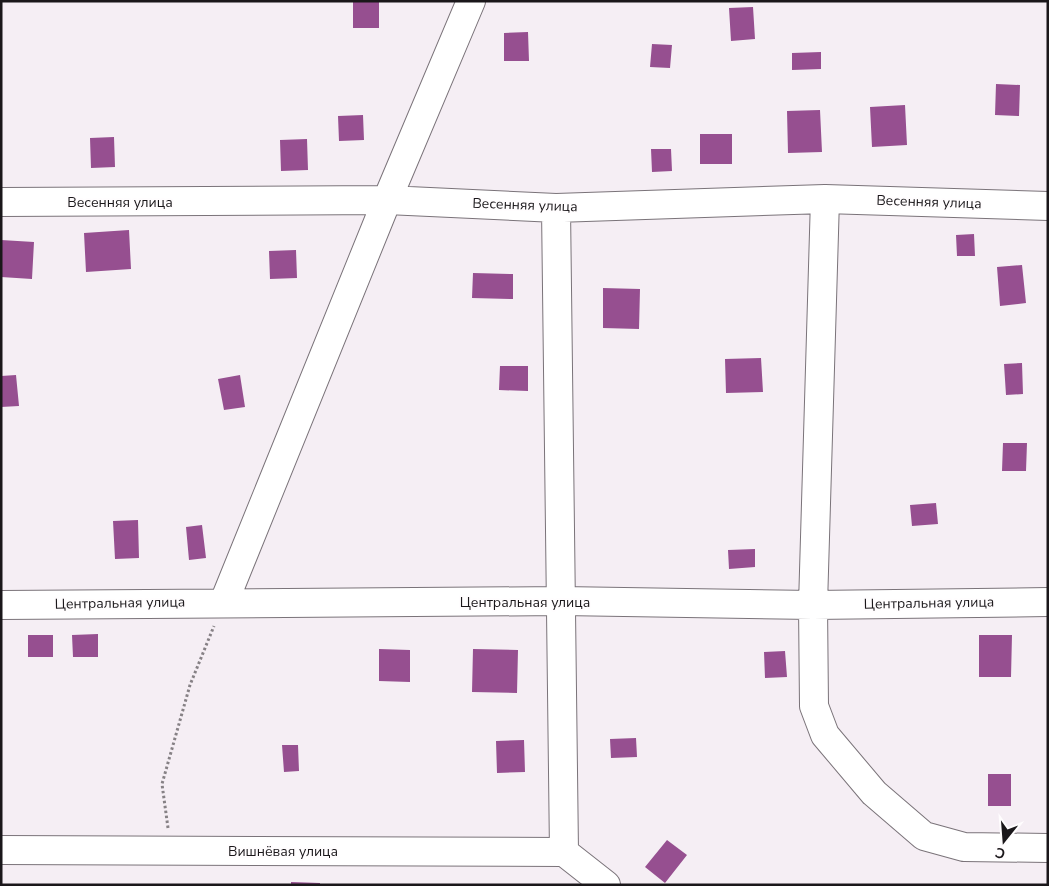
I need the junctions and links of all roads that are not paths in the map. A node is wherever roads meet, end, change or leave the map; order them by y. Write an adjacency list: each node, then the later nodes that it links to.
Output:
1 (471, 1): 3 (street)
2 (824, 199): 5 (street, Весенняя улица); 6 (street, Весенняя улица); 11 (street)
3 (387, 200): 4 (street, Весенняя улица); 6 (street, Весенняя улица); 8 (street)
4 (1, 202)
5 (1048, 206)
6 (556, 208): 7 (street)
7 (562, 601): 8 (street, Центральная улица); 11 (street, Центральная улица); 14 (street)
8 (224, 602): 10 (street, Центральная улица)
9 (1048, 602): 11 (street, Центральная улица)
10 (1, 605)
11 (813, 605): 12 (street)
12 (1048, 848)
13 (1, 850): 14 (street, Вишнёвая улица)
14 (564, 852): 15 (street)
15 (606, 885)

